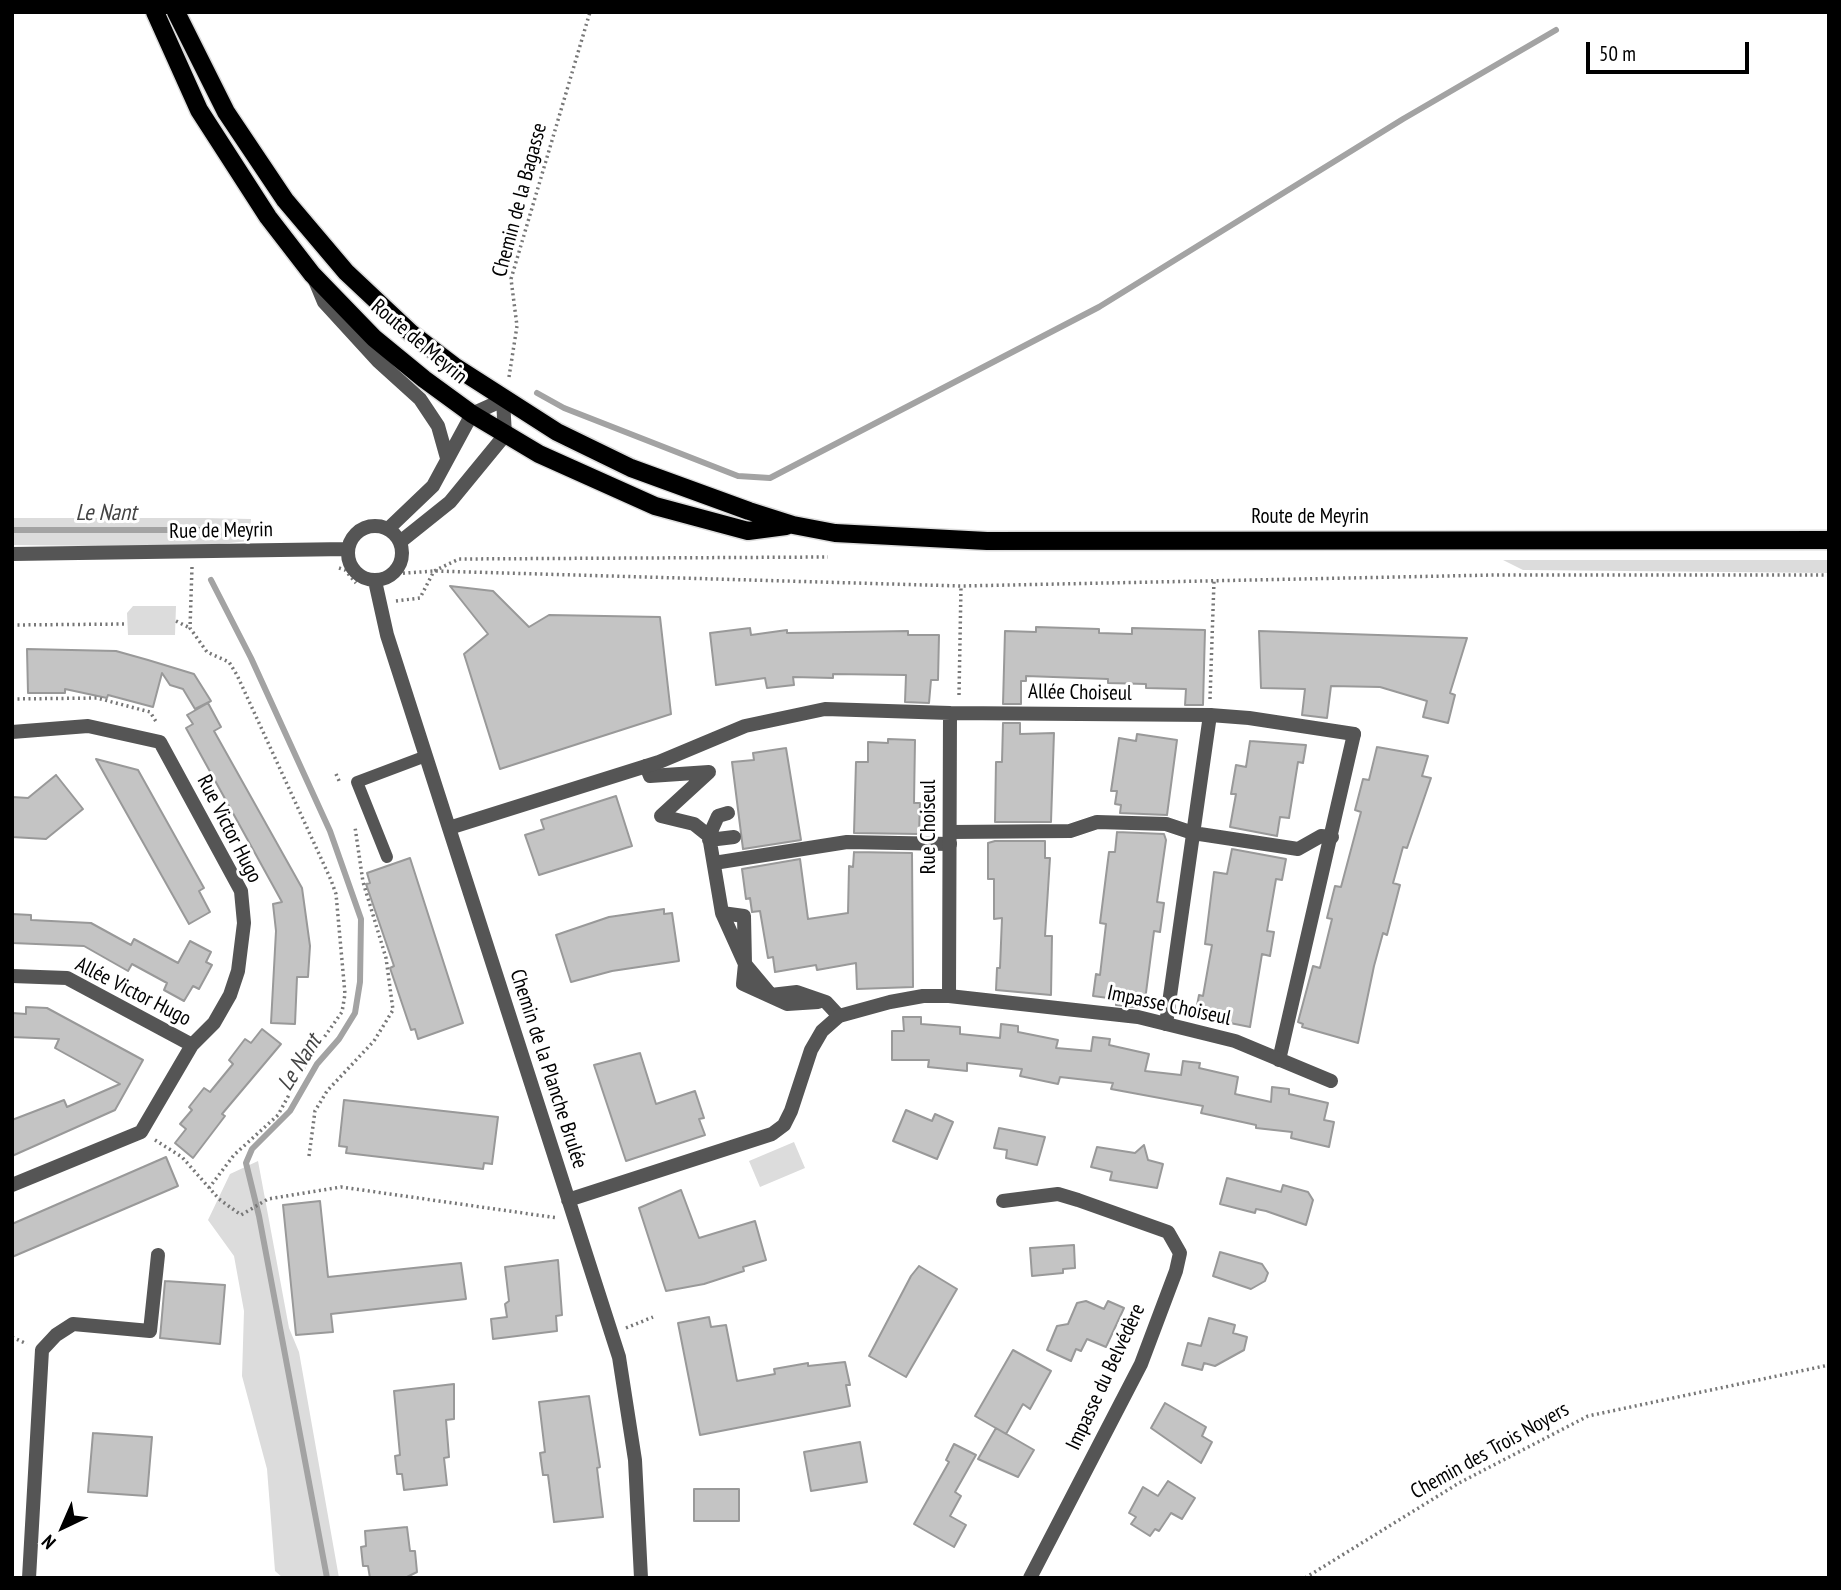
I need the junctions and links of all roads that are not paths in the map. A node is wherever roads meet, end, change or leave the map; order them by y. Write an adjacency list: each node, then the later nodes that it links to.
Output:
1 (155, 12): 3 (main road, Route de Meyrin)
2 (176, 12): 4 (main road, Route de Meyrin)
3 (312, 274): 5 (main road, Route de Meyrin); 7 (street)
4 (503, 400): 5 (street); 6 (street); 8 (main road, Route de Meyrin)
5 (472, 414): 6 (main road, Route de Meyrin); 7 (street)
6 (505, 435): 8 (main road, Route de Meyrin); 11 (street)
7 (447, 458): 9 (street)
8 (793, 525): 10 (main road, Route de Meyrin)
9 (388, 529): 11 (street); 12 (street)
10 (1829, 540)
11 (400, 542): 14 (street)
12 (347, 549): 13 (street, Rue de Meyrin); 14 (street)
13 (12, 554)
14 (375, 581): 18 (street, Chemin de la Planche Brulée)
15 (954, 713): 16 (street, Allée Choiseul); 19 (street); 26 (street, Rue Choiseul)
16 (1210, 716): 22 (street); 24 (street, Allée Choiseul)
17 (12, 732): 35 (street, Rue Victor Hugo)
18 (426, 756): 21 (street, Chemin de la Planche Brulée); 27 (lane)
19 (646, 766): 20 (street); 21 (street)
20 (694, 824): 25 (street); 25 (street)
21 (449, 828): 39 (street, Chemin de la Planche Brulée)
22 (1193, 833): 24 (street); 26 (street); 34 (street)
23 (734, 836): 25 (street)
24 (1332, 837): 36 (street, Allée Choiseul)
25 (709, 838): 28 (street)
26 (950, 838): 28 (street); 32 (street, Rue Choiseul)
27 (387, 857)
28 (713, 863): 29 (street)
29 (745, 964): 30 (street); 33 (street)
30 (762, 968)
31 (12, 976): 35 (street, Allée Victor Hugo)
32 (949, 996): 33 (street); 34 (street, Impasse Choiseul)
33 (839, 1016): 39 (street)
34 (1166, 1024): 36 (street, Impasse Choiseul)
35 (192, 1045): 38 (street, Rue Victor Hugo)
36 (1279, 1060): 37 (street, Impasse Choiseul)
37 (1331, 1081)
38 (12, 1185)
39 (568, 1200): 43 (street, Chemin de la Planche Brulée)
40 (1003, 1201): 44 (street, Impasse du Belvédère)
41 (158, 1255): 42 (street)
42 (29, 1578)
43 (641, 1578)
44 (1030, 1578)

